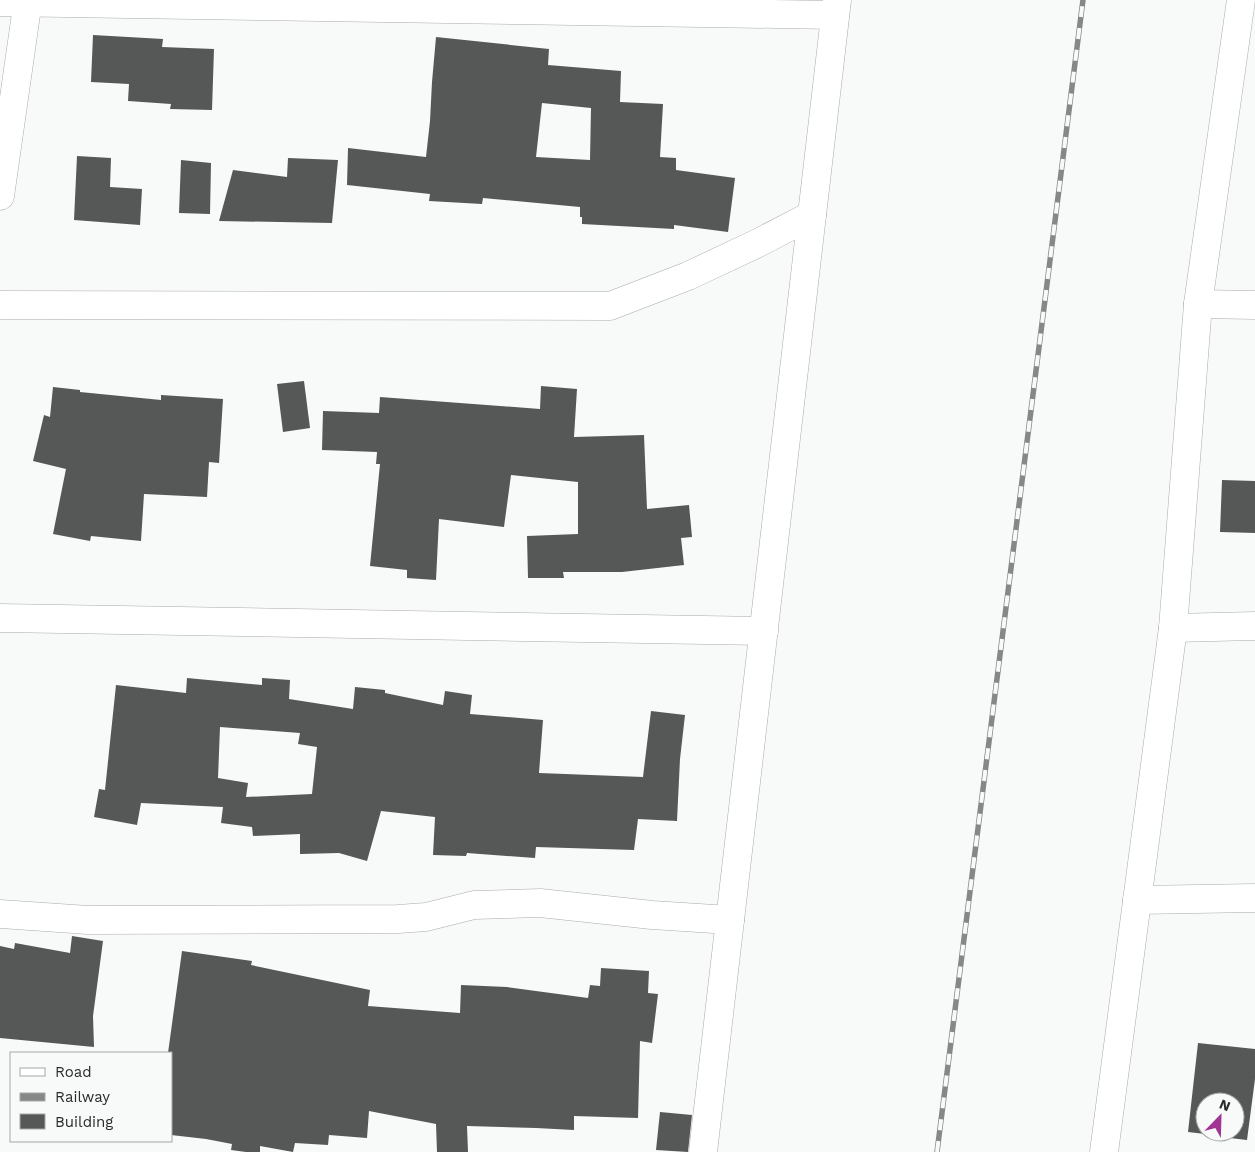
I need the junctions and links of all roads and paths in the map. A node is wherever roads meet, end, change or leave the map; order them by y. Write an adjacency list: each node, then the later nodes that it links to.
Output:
1 (28, 1): 2 (street); 4 (street); 5 (street)
2 (0, 2)
3 (1246, 4): 7 (street)
4 (836, 8): 6 (street)
5 (0, 196)
6 (812, 215): 8 (street); 13 (street)
7 (1198, 304): 9 (street); 12 (street)
8 (0, 305)
9 (1255, 305)
10 (0, 618): 13 (street)
11 (1255, 626): 12 (street)
12 (1173, 628): 15 (street)
13 (764, 631): 17 (street)
14 (1255, 898): 15 (street)
15 (1137, 900): 19 (street)
16 (0, 914): 17 (street)
17 (730, 920): 18 (street)
18 (703, 1152)
19 (1104, 1152)

